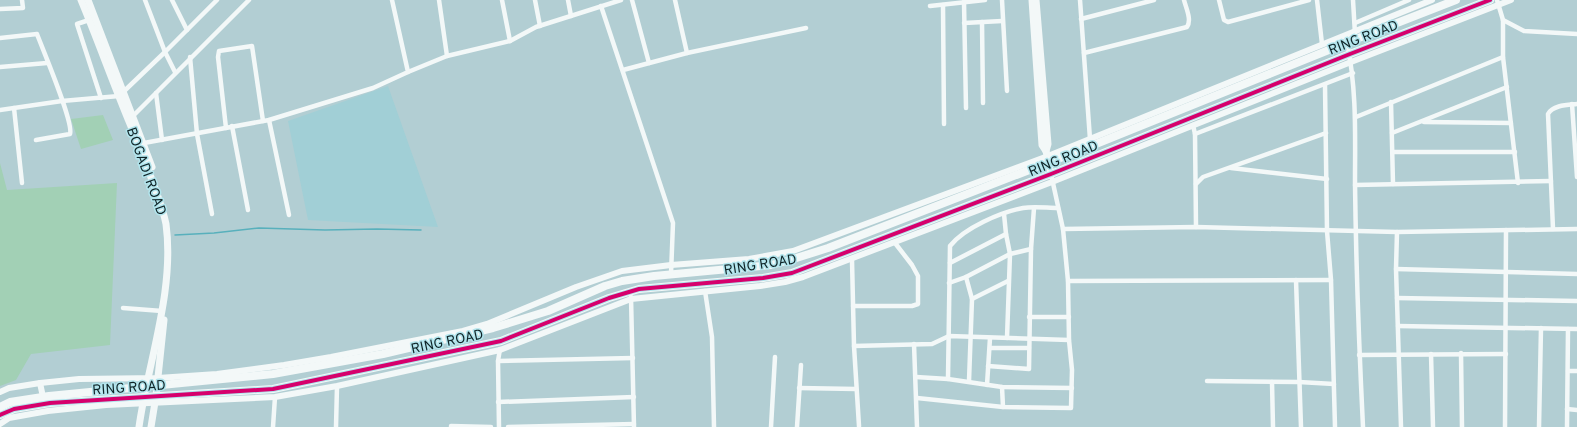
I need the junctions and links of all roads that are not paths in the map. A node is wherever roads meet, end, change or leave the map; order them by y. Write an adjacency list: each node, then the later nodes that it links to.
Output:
1 (22, 0): 38 (street)
2 (81, 0): 41 (main road, BOGADI ROAD)
3 (88, 0): 74 (main road, BOGADI ROAD)
4 (145, 0): 56 (street)
5 (172, 0): 49 (street)
6 (217, 0): 49 (street)
7 (249, 0): 60 (street)
8 (392, 0): 68 (street)
9 (439, 0): 59 (street)
10 (502, 0): 53 (street)
11 (535, 0): 47 (street)
12 (568, 0): 39 (street)
13 (621, 0): 32 (street)
14 (632, 0): 64 (street)
15 (675, 0): 57 (street)
16 (985, 0): 33 (street)
17 (1002, 0): 43 (street)
18 (1032, 0): 103 (main road)
19 (1036, 0): 103 (main road)
20 (1080, 0): 40 (street)
21 (1154, 0): 40 (street)
22 (1184, 0): 58 (street)
23 (1219, 0): 24 (street)
24 (1309, 0)
25 (1317, 0): 55 (street)
26 (1353, 0): 46 (street)
27 (1409, 0): 46 (street)
28 (1432, 0): 51 (street)
29 (1456, 0): 51 (highway, RING ROAD)
30 (1490, 0): 62 (highway, RING ROAD)
31 (1511, 0): 34 (street)
32 (614, 1): 36 (street)
33 (964, 2): 35 (street); 45 (street)
34 (1498, 3): 42 (street); 62 (street)
35 (943, 5): 37 (street); 89 (street)
36 (601, 6): 39 (street); 66 (street)
37 (930, 6)
38 (0, 9)
39 (571, 16): 47 (street)
40 (1081, 19): 58 (street)
41 (89, 20): 74 (main road, BOGADI ROAD); 75 (street)
42 (1503, 20): 50 (street); 61 (street)
43 (1002, 21): 44 (street); 72 (street)
44 (982, 22): 45 (street); 78 (street)
45 (964, 23): 81 (street)
46 (1355, 23): 51 (street)
47 (540, 26): 53 (street)
48 (806, 28): 57 (street)
49 (187, 30): 56 (street)
50 (1577, 34)
51 (1355, 35): 54 (highway, RING ROAD); 55 (street)
52 (0, 38): 63 (street)
53 (510, 41): 59 (street)
54 (1347, 42): 62 (street); 103 (highway, RING ROAD)
55 (1322, 44): 97 (street)
56 (165, 52): 67 (street); 74 (street)
57 (687, 53): 64 (street)
58 (1084, 53): 97 (street)
59 (447, 56): 68 (street)
60 (190, 57): 67 (street); 95 (street)
61 (1503, 57): 71 (street); 77 (street)
62 (1350, 58): 69 (street); 90 (street); 106 (highway, RING ROAD)
63 (47, 63): 65 (street); 76 (street)
64 (649, 63): 66 (street)
65 (0, 67)
66 (623, 70): 134 (street)
67 (175, 72): 73 (street)
68 (408, 72): 85 (street)
69 (1353, 73): 70 (street); 84 (street)
70 (1325, 85): 93 (street); 96 (street)
71 (1507, 87): 87 (street); 88 (street)
72 (1007, 91)
73 (156, 93): 83 (street); 99 (street)
74 (121, 94): 75 (street); 83 (main road, BOGADI ROAD); 153 (main road, BOGADI ROAD)
75 (101, 98): 76 (street)
76 (62, 101): 80 (street); 98 (street)
77 (1391, 102): 84 (street); 94 (street)
78 (983, 103)
79 (1575, 104): 105 (street); 108 (street)
80 (14, 108): 82 (street); 110 (street)
81 (966, 108)
82 (0, 110)
83 (133, 116): 100 (main road, BOGADI ROAD)
84 (1356, 117): 113 (street)
85 (269, 120): 86 (street); 119 (street)
86 (263, 121): 91 (street); 92 (street)
87 (1420, 122): 88 (street); 94 (street)
88 (1511, 123): 102 (street)
89 (944, 124)
90 (1193, 125): 96 (street); 106 (street)
91 (232, 126): 92 (street); 116 (street)
92 (226, 128): 95 (street)
93 (1326, 133): 104 (street); 107 (street)
94 (1392, 133): 101 (street)
95 (197, 134): 99 (street); 117 (street)
96 (1195, 134): 111 (street)
97 (1090, 139): 103 (street)
98 (36, 140)
99 (162, 140): 100 (street)
100 (144, 143): 190 (main road, BOGADI ROAD)
101 (1393, 152): 102 (street); 112 (street)
102 (1515, 152): 109 (street)
103 (1048, 157): 106 (main road); 134 (street); 137 (highway, RING ROAD)
104 (1230, 168): 107 (street); 111 (street)
105 (1577, 177)
106 (1052, 178): 115 (street); 129 (street); 146 (highway, RING ROAD)
107 (1327, 179): 125 (street)
108 (1551, 181): 109 (street); 122 (street)
109 (1518, 182): 112 (street)
110 (22, 183)
111 (1196, 184): 120 (street)
112 (1393, 184): 113 (street)
113 (1355, 185): 126 (street)
114 (1034, 208): 115 (street); 118 (street); 130 (street)
115 (1058, 208): 121 (street)
116 (248, 210)
117 (212, 214)
118 (1004, 214): 128 (street); 133 (street)
119 (289, 215)
120 (1196, 227): 121 (street); 125 (street)
121 (1063, 229): 143 (street)
122 (1553, 229): 123 (street); 124 (street)
123 (1577, 229)
124 (1506, 230): 127 (street); 136 (street)
125 (1327, 231): 126 (street); 141 (street)
126 (1357, 232): 127 (street); 176 (street)
127 (1396, 232): 135 (street)
128 (1006, 234): 131 (street); 133 (street)
129 (895, 243): 132 (street); 151 (street)
130 (1031, 249): 131 (street); 154 (street)
131 (1010, 254): 139 (street); 142 (street)
132 (852, 260): 145 (street); 151 (street)
133 (950, 263): 144 (street)
134 (671, 265): 137 (street); 179 (street)
135 (1396, 269): 136 (street); 148 (street)
136 (1506, 273): 138 (street); 149 (street)
137 (671, 274): 179 (highway, RING ROAD)
138 (1577, 274)
139 (966, 277): 144 (street); 147 (street)
140 (1296, 280): 141 (street); 143 (street); 192 (street)
141 (1331, 280): 194 (street)
142 (1008, 281): 147 (street); 164 (street)
143 (1068, 281): 155 (street)
144 (949, 284): 161 (street)
145 (705, 291): 146 (street); 226 (street)
146 (631, 295): 168 (highway, RING ROAD); 178 (street)
147 (972, 298): 162 (street)
148 (1397, 298): 149 (street); 156 (street)
149 (1506, 300): 150 (street); 157 (street)
150 (1577, 301)
151 (853, 306): 169 (street)
152 (123, 308): 153 (street)
153 (162, 311): 189 (main road, BOGADI ROAD)
154 (1029, 317): 155 (street); 165 (street)
155 (1069, 317): 166 (street)
156 (1398, 326): 157 (street); 173 (street)
157 (1506, 328): 158 (street); 175 (street)
158 (1541, 328): 159 (street); 238 (street)
159 (1568, 329): 160 (street); 183 (street)
160 (1577, 329)
161 (949, 336): 162 (street); 167 (street); 186 (street)
162 (970, 337): 163 (street); 187 (street)
163 (990, 338): 164 (street); 170 (street)
164 (1007, 338): 165 (street)
165 (1028, 339): 166 (street); 171 (street)
166 (1069, 340): 199 (street)
167 (914, 344): 169 (street); 185 (street)
168 (500, 345): 180 (street); 196 (street); 202 (highway, RING ROAD)
169 (854, 346): 200 (street)
170 (990, 348): 171 (street); 182 (street)
171 (1029, 348): 182 (street)
172 (1461, 353): 174 (street); 175 (street); 236 (street)
173 (1399, 354): 174 (street); 176 (street); 234 (street)
174 (1431, 354): 235 (street)
175 (1506, 354): 237 (street)
176 (1359, 355): 233 (street)
177 (774, 357): 227 (street)
178 (633, 358): 180 (street); 205 (street)
179 (332, 360): 190 (highway, RING ROAD)
180 (498, 361): 209 (street)
181 (801, 365): 198 (street)
182 (988, 366): 195 (street)
183 (1568, 371): 184 (street); 212 (street)
184 (1577, 371)
185 (916, 377): 186 (street); 206 (street)
186 (948, 379): 187 (street)
187 (969, 381): 195 (street)
188 (1207, 381): 191 (street)
189 (146, 382): 190 (highway, RING ROAD); 193 (street); 203 (highway, RING ROAD); 208 (main road, BOGADI ROAD)
190 (157, 382): 207 (main road, BOGADI ROAD)
191 (1272, 382): 192 (street); 230 (street)
192 (1299, 382): 194 (street); 231 (street)
193 (40, 383): 201 (street); 203 (street)
194 (1334, 384): 232 (street)
195 (987, 385): 197 (street)
196 (337, 386): 204 (street); 222 (street)
197 (1002, 387): 199 (street); 211 (street)
198 (800, 388): 200 (street); 228 (street)
199 (1072, 388): 211 (street)
200 (856, 389): 218 (street)
201 (0, 392)
202 (246, 395): 204 (street); 207 (highway, RING ROAD)
203 (43, 397): 210 (highway, RING ROAD)
204 (275, 397): 221 (street)
205 (634, 397): 209 (street); 216 (street)
206 (916, 398): 211 (street); 229 (street)
207 (155, 399): 208 (highway, RING ROAD); 220 (main road, BOGADI ROAD)
208 (142, 400): 214 (highway, RING ROAD); 215 (street); 219 (main road, BOGADI ROAD)
209 (498, 402): 224 (street)
210 (0, 407)
211 (1003, 407)
212 (1568, 410): 213 (street); 239 (street)
213 (1577, 410)
214 (0, 415)
215 (0, 424)
216 (634, 425): 225 (street)
217 (451, 426): 223 (street)
218 (859, 426)
219 (139, 427)
220 (150, 427)
221 (273, 427)
222 (336, 427)
223 (491, 427)
224 (499, 427)
225 (508, 427)
226 (714, 427)
227 (770, 427)
228 (797, 427)
229 (917, 427)
230 (1273, 427)
231 (1301, 427)
232 (1335, 427)
233 (1363, 427)
234 (1401, 427)
235 (1433, 427)
236 (1462, 427)
237 (1504, 427)
238 (1539, 427)
239 (1567, 427)

